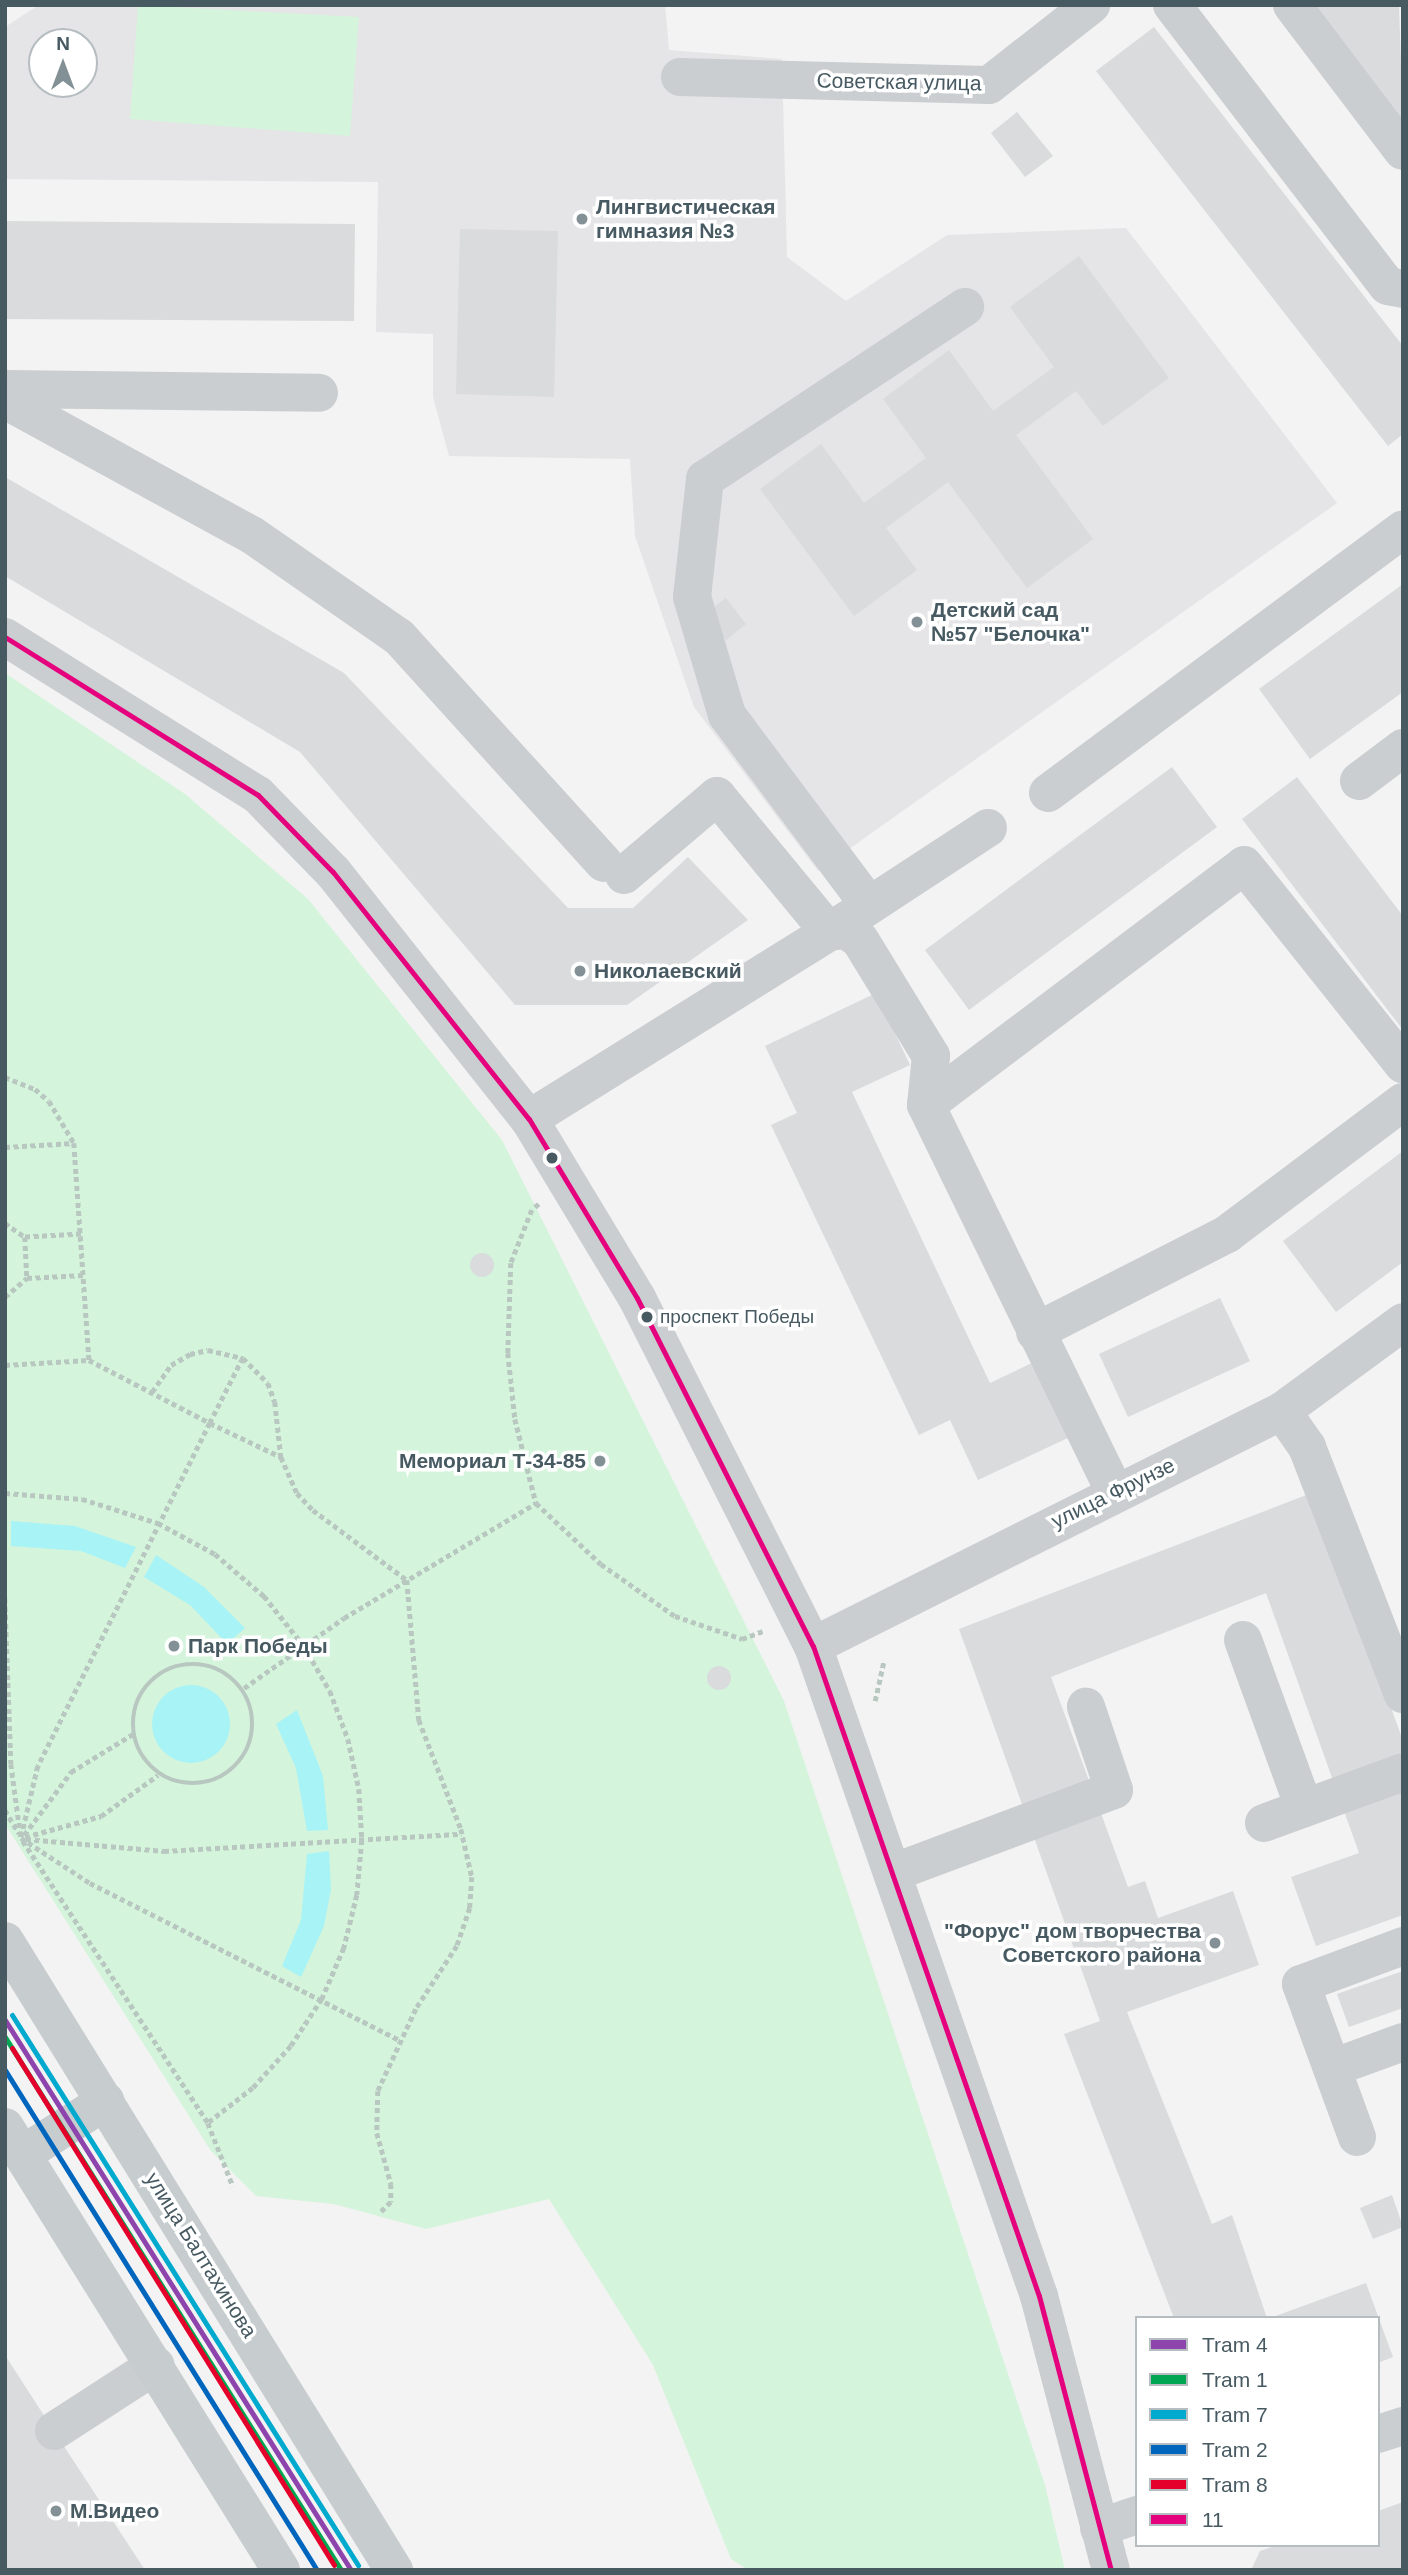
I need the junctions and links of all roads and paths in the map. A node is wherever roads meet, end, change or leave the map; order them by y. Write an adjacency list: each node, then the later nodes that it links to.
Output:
1 (1091, 5): 4 (street, Советская улица)
2 (1172, 5): 6 (street)
3 (1292, 5): 5 (street)
4 (680, 77)
5 (1403, 151)
6 (1403, 289)
7 (965, 307): 17 (street)
8 (5, 389): 9 (street)
9 (319, 393)
10 (5, 400): 18 (street)
11 (1403, 529): 15 (street)
12 (5, 637): 23 (street)
13 (1403, 748): 14 (street)
14 (1359, 781)
15 (1048, 793)
16 (988, 828): 17 (street)
17 (869, 905): 18 (street)
18 (829, 932): 22 (street); 23 (street)
19 (1403, 1064): 22 (street)
20 (5, 1077): 24 (path)
21 (1403, 1101): 34 (street)
22 (926, 1105): 34 (street)
23 (529, 1119): 51 (street)
24 (74, 1143): 25 (path); 28 (path)
25 (5, 1147)
26 (532, 1210): 44 (path)
27 (5, 1223): 29 (path)
28 (80, 1234): 29 (path); 30 (path)
29 (24, 1237): 31 (path)
30 (83, 1275): 31 (path); 36 (path)
31 (27, 1278): 32 (path)
32 (5, 1297)
33 (1403, 1322): 39 (street, улица Фрунзе)
34 (1035, 1332): 42 (street)
35 (243, 1357): 38 (path); 40 (path); 41 (path)
36 (89, 1360): 37 (path); 38 (path)
37 (5, 1365)
38 (152, 1392): 40 (path)
39 (1282, 1411): 42 (street, улица Фрунзе); 54 (street)
40 (210, 1423): 41 (path); 45 (path)
41 (281, 1458): 46 (path)
42 (1115, 1492): 51 (street, улица Фрунзе)
43 (5, 1493): 45 (path)
44 (536, 1503): 46 (path); 48 (path)
45 (159, 1523): 50 (path); 64 (path)
46 (407, 1580): 50 (path); 63 (path)
47 (5, 1598): 64 (path)
48 (766, 1630)
49 (1243, 1640): 60 (street)
50 (304, 1646): 53 (path); 65 (path)
51 (813, 1646): 66 (street)
52 (884, 1660): 55 (path)
53 (244, 1688): 57 (path); 59 (path)
54 (1403, 1694)
55 (875, 1701)
56 (1086, 1707): 66 (street)
57 (133, 1734): 59 (path); 64 (path)
58 (1403, 1772): 60 (street)
59 (158, 1775): 64 (path)
60 (1304, 1808): 62 (street)
61 (5, 1810): 64 (path)
62 (1264, 1823)
63 (462, 1834): 65 (path); 70 (path)
64 (21, 1838): 65 (path); 69 (path); 74 (path)
65 (362, 1840): 69 (path)
66 (892, 1873): 84 (street)
67 (5, 1941): 73 (main road, улица Балтахинова)
68 (1403, 1946): 72 (street)
69 (322, 1999): 70 (path); 74 (path)
70 (398, 2040): 78 (path)
71 (1403, 2042): 72 (street)
72 (1332, 2068): 75 (street)
73 (106, 2101): 76 (main road); 86 (main road, улица Балтахинова)
74 (208, 2123): 77 (path)
75 (1357, 2137)
76 (14, 2140): 79 (main road)
77 (233, 2186)
78 (380, 2213)
79 (156, 2365): 81 (street); 85 (main road)
80 (1403, 2426): 82 (street)
81 (54, 2431)
82 (1380, 2433)
83 (1135, 2516): 84 (street)
84 (1099, 2528): 87 (street)
85 (281, 2570)
86 (394, 2570)
87 (1111, 2570)

